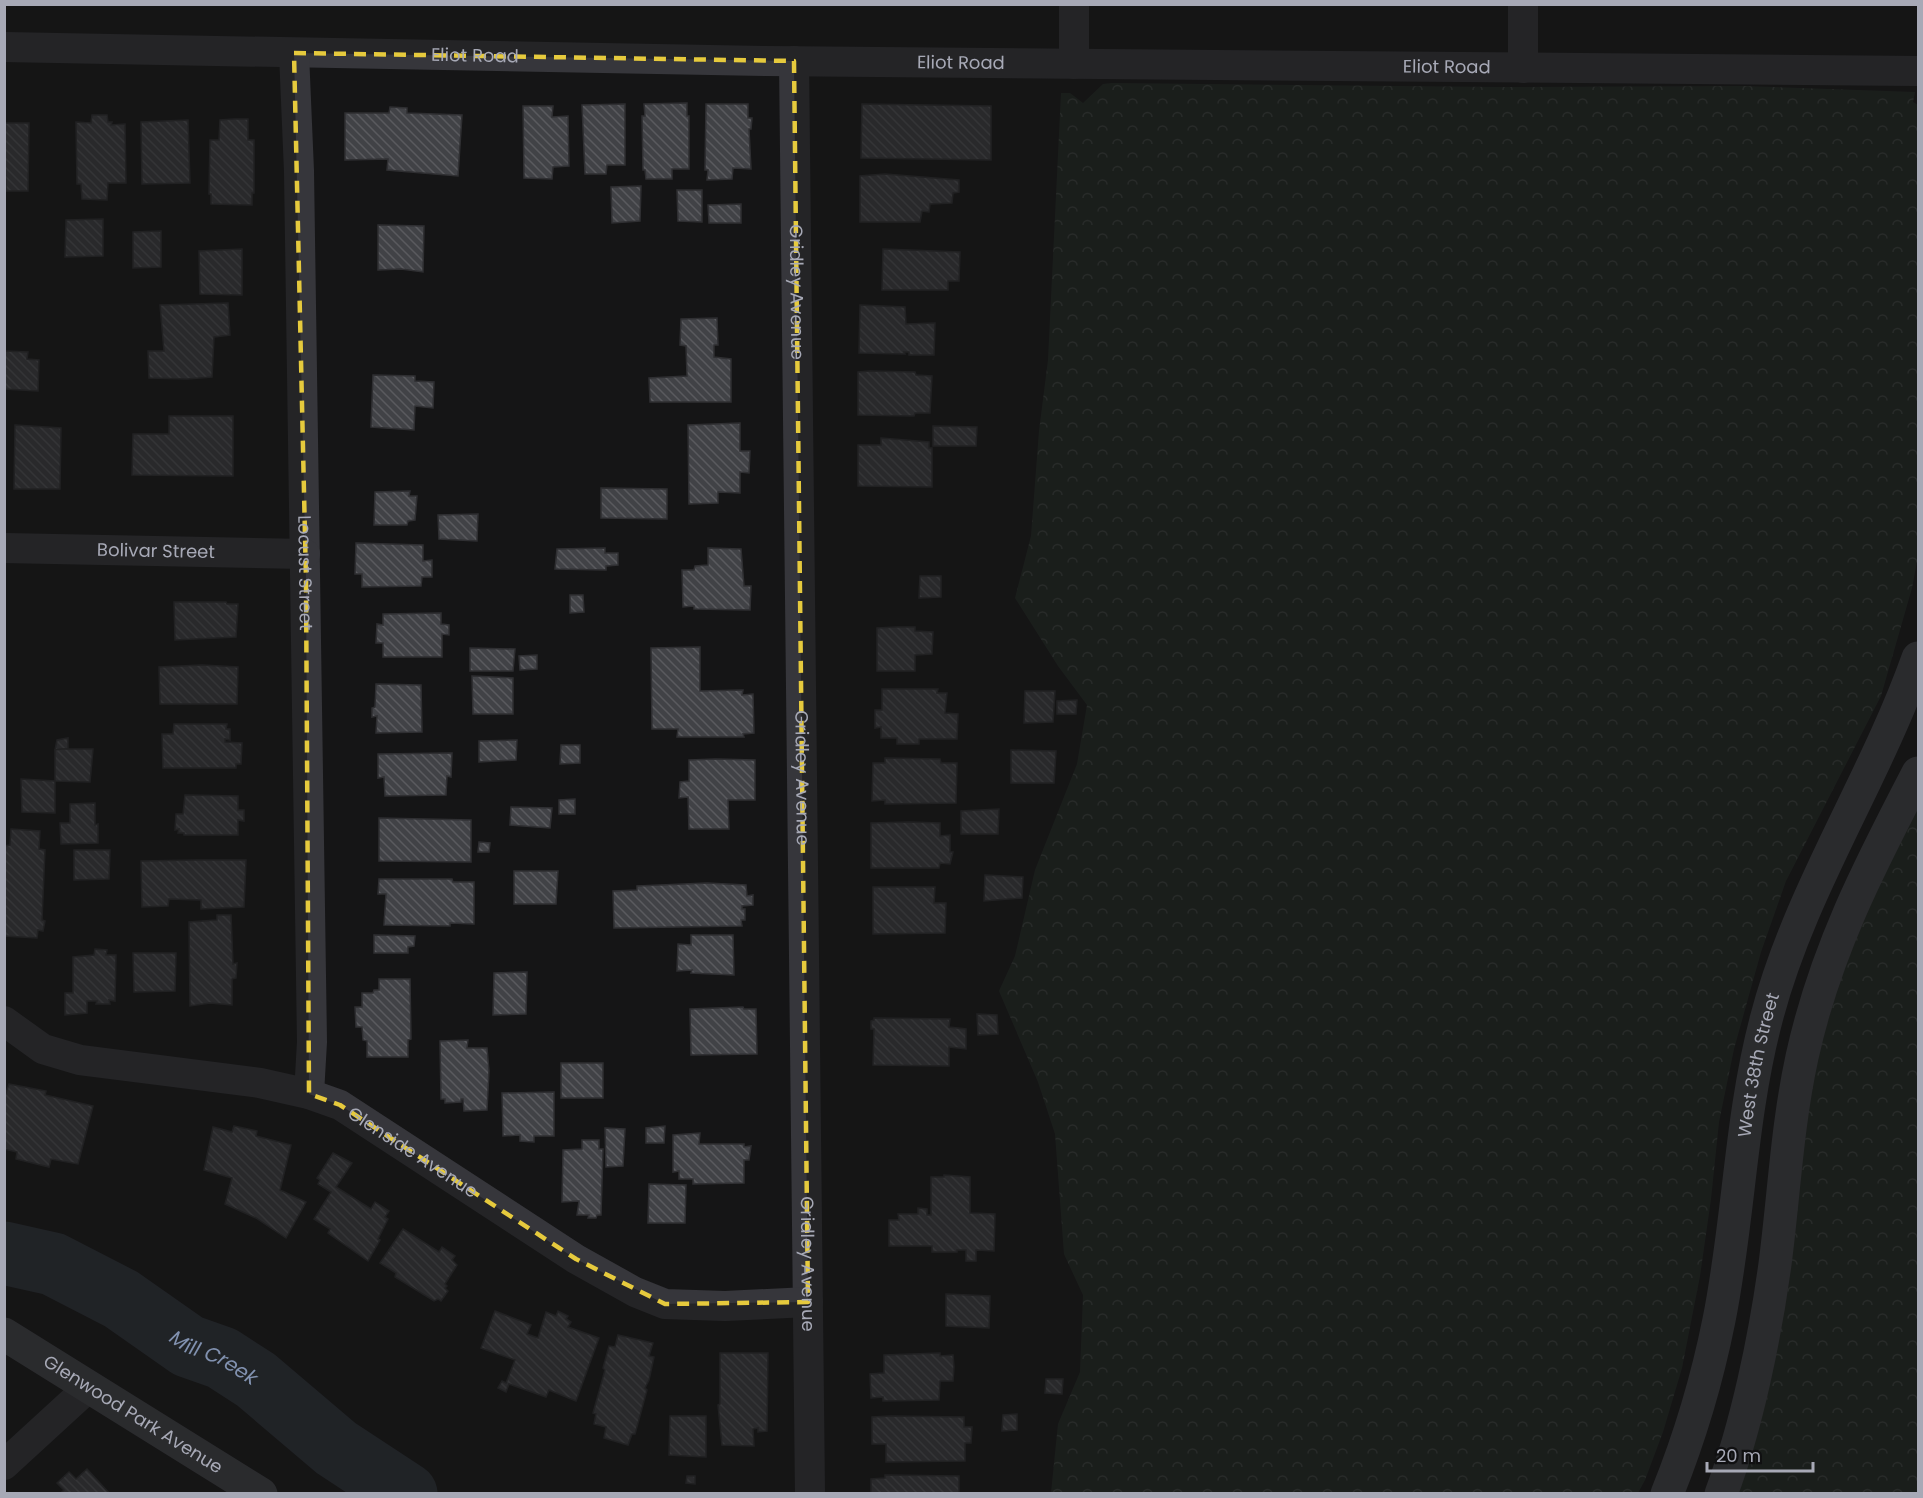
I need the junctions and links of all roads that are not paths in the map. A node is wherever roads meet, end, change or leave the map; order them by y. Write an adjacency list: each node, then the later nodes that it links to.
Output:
1 (1074, 4): 6 (street)
2 (1523, 4): 7 (street)
3 (4, 47): 4 (street, Eliot Road)
4 (294, 53): 5 (street, Eliot Road); 10 (street, Locust Street)
5 (794, 61): 6 (street, Eliot Road); 15 (street, Gridley Avenue)
6 (1074, 64): 7 (street, Eliot Road)
7 (1523, 68): 8 (street, Eliot Road)
8 (1918, 71)
9 (4, 548): 10 (street, Bolivar Street)
10 (305, 554): 14 (street, Locust Street)
11 (1918, 658): 21 (main road, West 38th Street)
12 (1918, 773): 22 (main road)
13 (4, 1021): 14 (street, Glenside Avenue)
14 (309, 1094): 15 (street, Glenside Avenue)
15 (808, 1302): 20 (street, Gridley Avenue)
16 (4, 1334): 17 (main road, Glenwood Park Avenue)
17 (89, 1386): 18 (street); 19 (main road, Glenwood Park Avenue)
18 (4, 1465)
19 (261, 1494)
20 (810, 1494)
21 (1667, 1494)
22 (1721, 1494)

